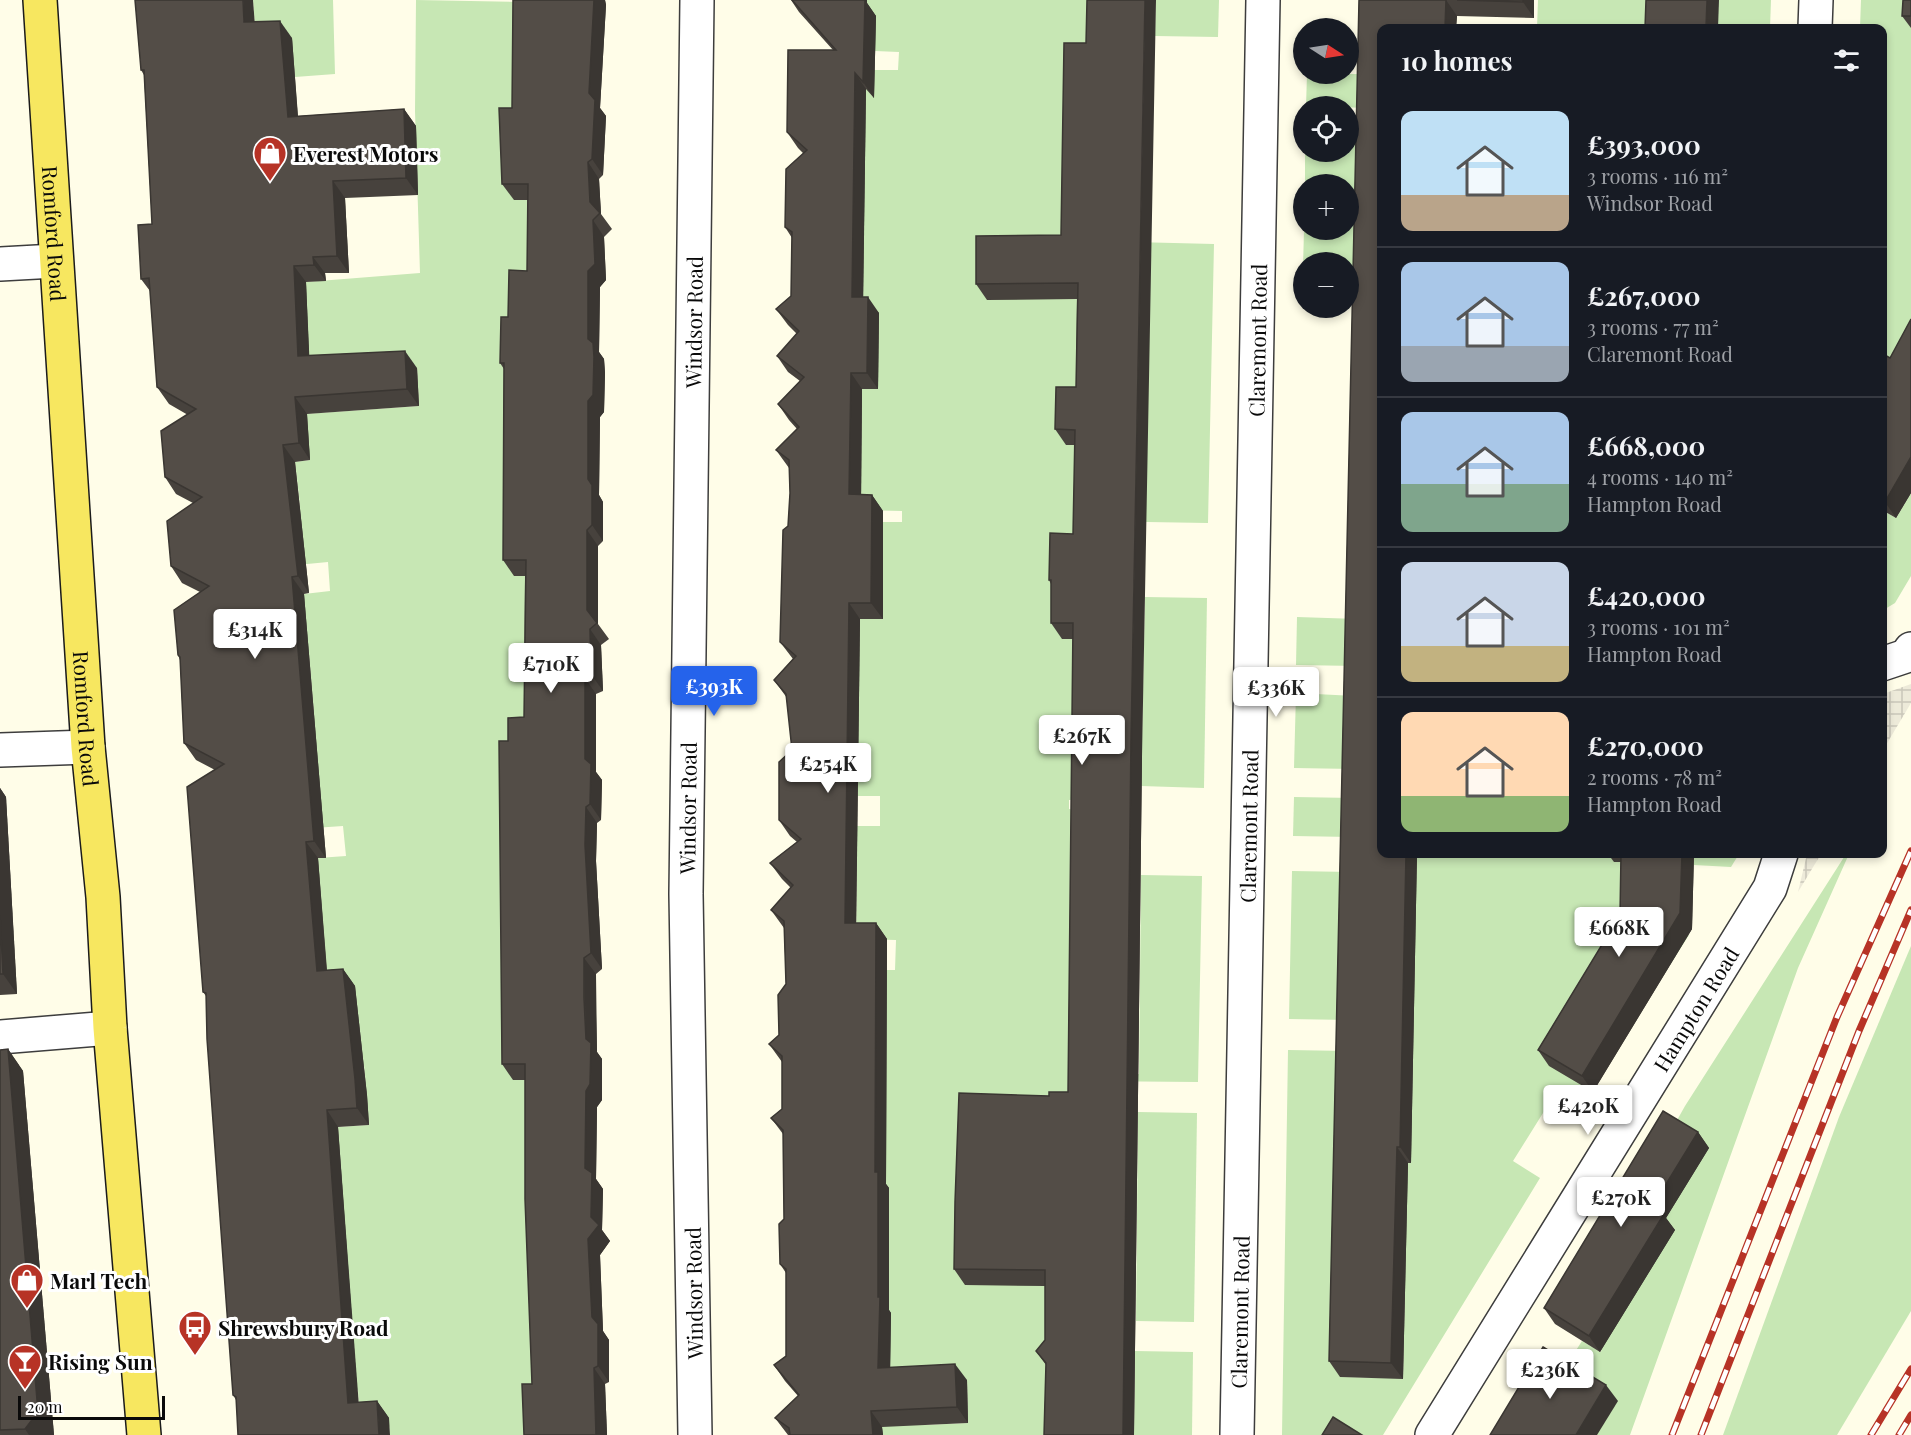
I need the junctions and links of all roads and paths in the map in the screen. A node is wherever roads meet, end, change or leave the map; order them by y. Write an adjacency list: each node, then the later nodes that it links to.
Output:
1 (40, 0): 6 (main road, Romford Road)
2 (697, 0): 16 (street, Windsor Road)
3 (1263, 0): 17 (street, Claremont Road)
4 (1816, 0): 5 (street)
5 (1815, 24)
6 (55, 261): 7 (street); 10 (main road, Romford Road)
7 (0, 264)
8 (1911, 650): 9 (street)
9 (1887, 662)
10 (88, 747): 11 (street); 13 (main road, Romford Road)
11 (0, 750)
12 (1779, 858): 18 (street, Hampton Road)
13 (110, 1028): 14 (street); 15 (main road, Romford Road)
14 (0, 1037)
15 (144, 1435)
16 (695, 1435)
17 (1237, 1435)
18 (1432, 1435)

